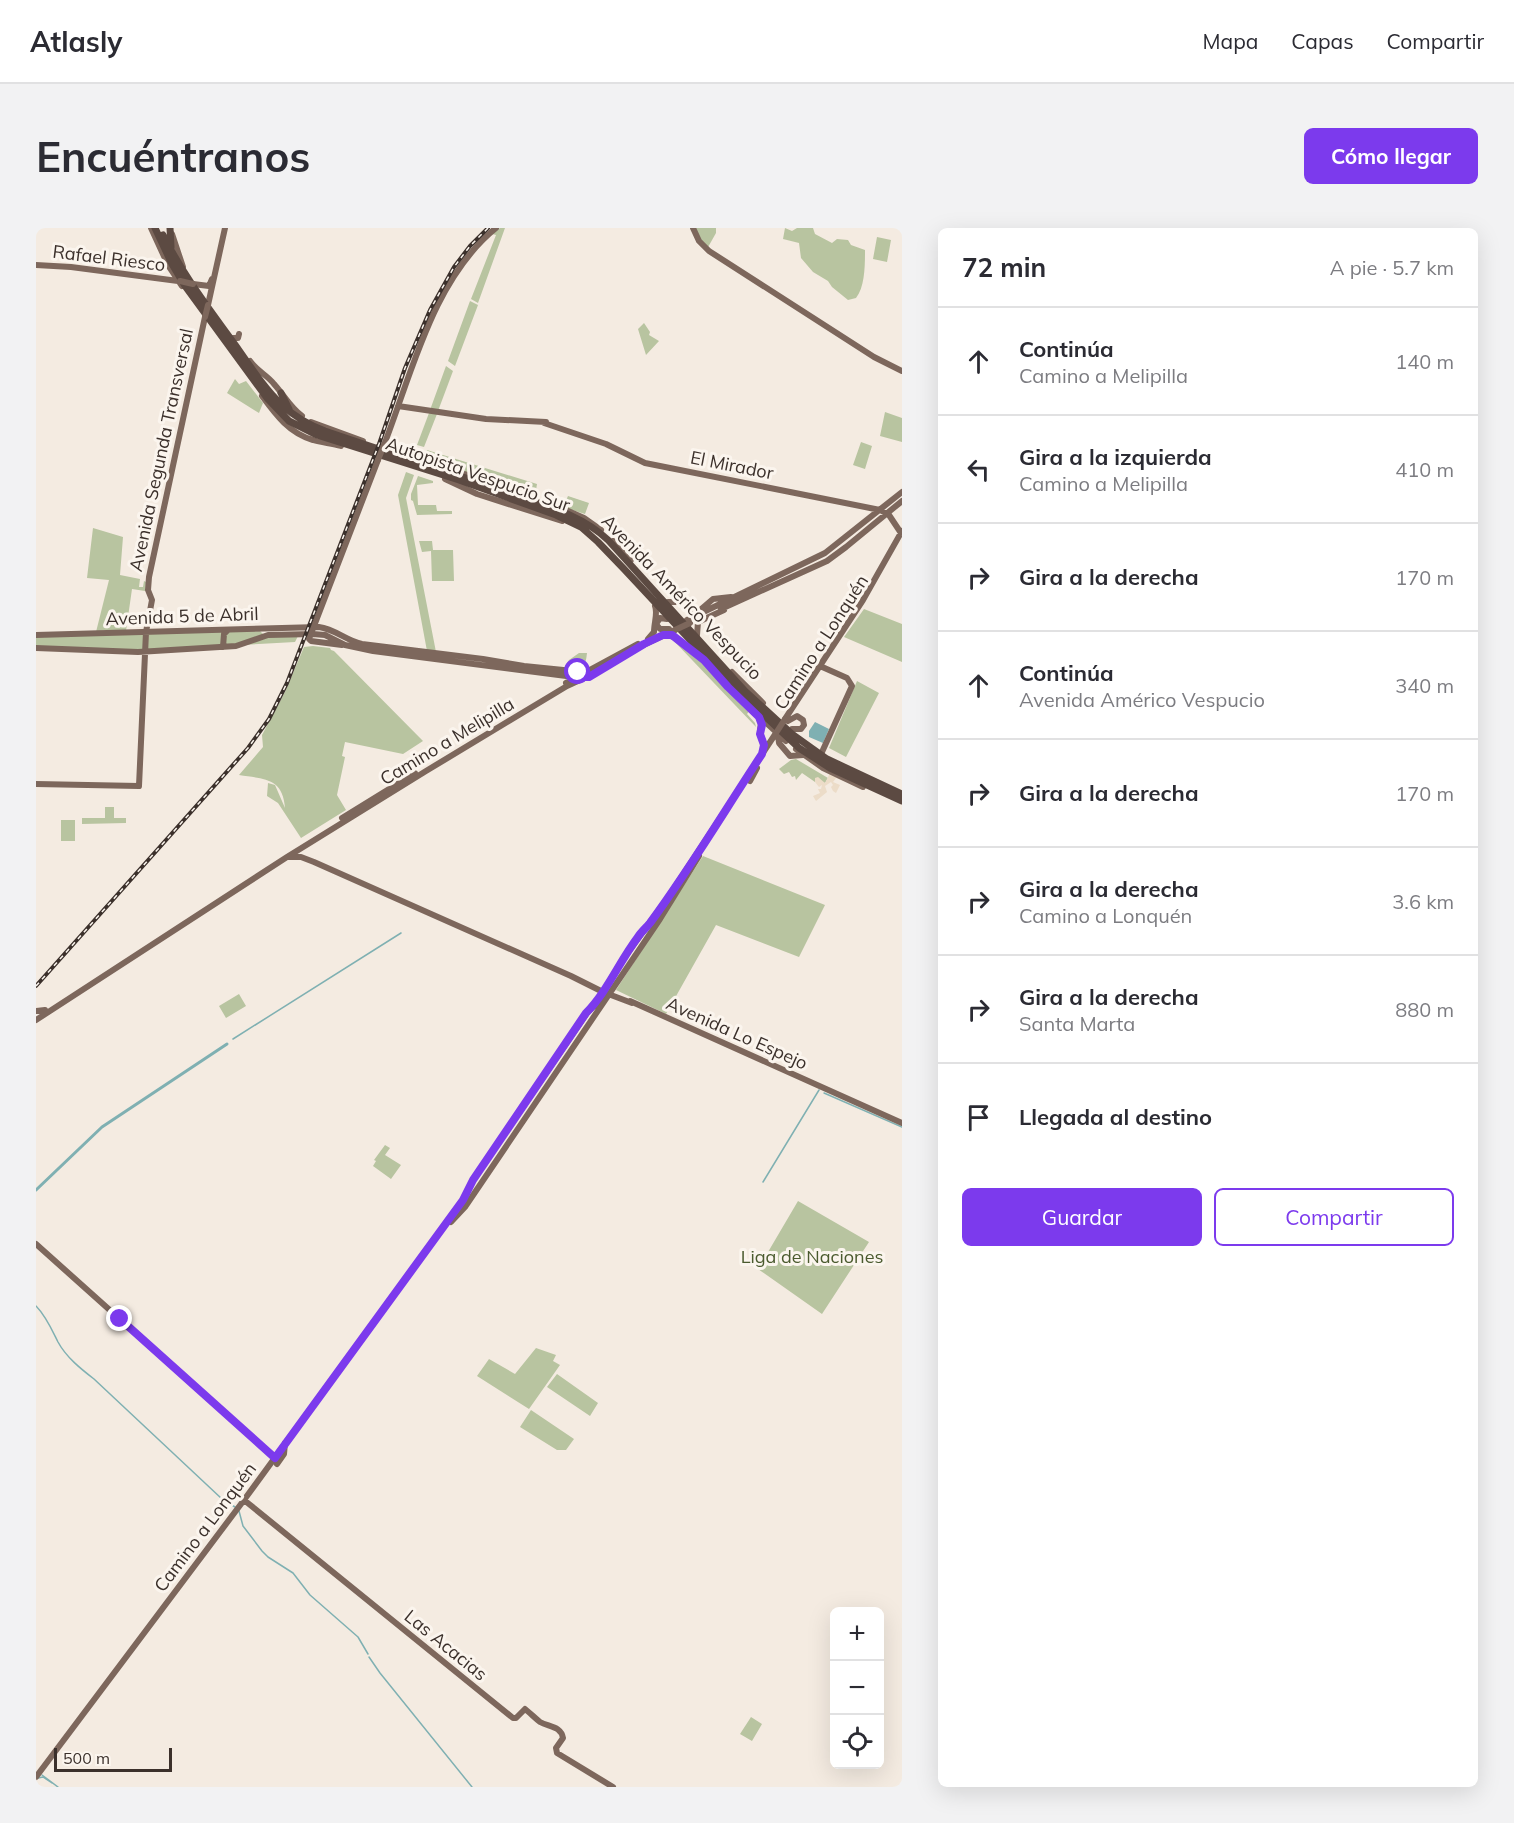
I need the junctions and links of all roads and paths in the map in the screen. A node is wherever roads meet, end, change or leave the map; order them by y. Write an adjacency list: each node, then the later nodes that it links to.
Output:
1 (153, 228): 9 (main road, Avenida Américo Vespucio); 18 (highway, Autopista Vespucio Sur)
2 (160, 228): 7 (highway, Autopista Vespucio Sur)
3 (170, 228): 7 (highway); 10 (main road, Avenida Américo Vespucio)
4 (224, 228): 10 (main road, Avenida Segunda Transversal); 11 (main road, Avenida Segunda Transversal)
5 (496, 228): 15 (main road)
6 (693, 228): 13 (main road)
7 (175, 258): 17 (highway, Autopista Vespucio Sur)
8 (36, 265): 9 (main road, Rafael Riesco)
9 (178, 281): 10 (main road, bridge); 12 (main road, Avenida Américo Vespucio)
10 (194, 284): 11 (main road, Avenida Américo Vespucio)
11 (208, 304): 12 (main road, Avenida Segunda Transversal, bridge); 14 (main road, Avenida Américo Vespucio)
12 (204, 318): 16 (main road, Avenida Américo Vespucio); 43 (main road, Avenida Segunda Transversal)
13 (902, 371)
14 (281, 393): 17 (highway); 20 (main road, Avenida Américo Vespucio)
15 (398, 406): 25 (main road, El Mirador); 41 (main road, bridge)
16 (271, 408): 18 (highway); 22 (main road, Avenida Américo Vespucio)
17 (295, 415): 19 (highway, Autopista Vespucio Sur)
18 (297, 426): 23 (highway, Autopista Vespucio Sur)
19 (456, 474): 20 (highway); 61 (highway, Autopista Vespucio Sur)
20 (476, 478): 33 (main road, Avenida Américo Vespucio)
21 (902, 492): 25 (main road, Camino a Melipilla)
22 (488, 497): 23 (highway); 29 (main road, Avenida Américo Vespucio)
23 (510, 499): 28 (highway, Autopista Vespucio Sur)
24 (902, 501): 26 (main road, Camino a Melipilla)
25 (877, 510): 26 (main road, El Mirador); 31 (main road, Camino a Melipilla)
26 (887, 513): 27 (main road, El Mirador); 31 (main road, Camino a Melipilla)
27 (901, 532): 32 (main road, Camino a Lonquén); 53 (main road, Camino a Lonquén)
28 (611, 555): 29 (highway); 55 (highway, Autopista Vespucio Sur)
29 (626, 576): 34 (main road, Avenida Américo Vespucio)
30 (714, 599): 31 (main road); 33 (main road); 35 (main road)
31 (735, 599): 35 (main road, Camino a Melipilla); 46 (main road)
32 (863, 600): 42 (main road); 53 (main road, Camino a Lonquén)
33 (668, 602): 36 (main road, Avenida Américo Vespucio)
34 (655, 606): 37 (main road, Avenida Américo Vespucio); 47 (main road)
35 (719, 608): 38 (main road, Camino a Melipilla)
36 (678, 614): 38 (main road); 46 (main road, Avenida Américo Vespucio)
37 (667, 619): 39 (main road); 52 (main road, Avenida Américo Vespucio)
38 (688, 621): 39 (main road, Camino a Melipilla, bridge)
39 (672, 629): 45 (main road, Camino a Melipilla); 47 (main road, Camino a Melipilla)
40 (228, 630): 41 (main road, Avenida 5 de Abril); 43 (main road, Avenida 5 de Abril); 48 (main road)
41 (312, 631): 48 (main road); 51 (main road); 51 (main road, Avenida 5 de Abril)
42 (839, 631)
43 (146, 632): 44 (main road, Avenida 5 de Abril); 50 (main road, Avenida Segunda Transversal)
44 (36, 635)
45 (663, 635): 52 (main road); 54 (main road, Camino a Melipilla)
46 (697, 635): 59 (main road, Avenida Américo Vespucio)
47 (648, 639): 54 (main road, Camino a Melipilla)
48 (225, 645): 50 (main road)
49 (36, 648): 50 (main road)
50 (145, 652): 76 (main road, Avenida Segunda Transversal)
51 (431, 656): 54 (main road); 56 (main road)
52 (704, 660): 60 (main road, Avenida Américo Vespucio)
53 (821, 666): 63 (main road, Camino a Lonquén); 68 (main road)
54 (587, 674): 57 (main road, Camino a Melipilla); 73 (main road, Camino a Melipilla)
55 (722, 675): 60 (highway); 78 (highway, Autopista Vespucio Sur)
56 (562, 676): 57 (main road); 58 (main road)
57 (575, 677): 58 (main road, Camino a Melipilla)
58 (564, 684): 73 (main road, Camino a Melipilla)
59 (747, 687): 61 (highway); 64 (main road, Avenida Américo Vespucio)
60 (737, 696): 62 (main road, Avenida Américo Vespucio)
61 (759, 704): 74 (highway, Autopista Vespucio Sur)
62 (759, 717): 65 (main road, Avenida Américo Vespucio); 70 (main road)
63 (787, 720): 64 (main road); 65 (main road, Camino a Lonquén, bridge)
64 (792, 729): 68 (main road, Avenida Américo Vespucio)
65 (776, 733): 66 (main road); 67 (main road, Camino a Lonquén); 69 (main road, Avenida Américo Vespucio); 70 (main road, Camino a Lonquén)
66 (780, 745): 67 (main road); 69 (main road)
67 (771, 746): 72 (main road, Camino a Lonquén)
68 (822, 752): 71 (main road, Avenida Américo Vespucio)
69 (796, 753): 78 (main road, Avenida Américo Vespucio)
70 (762, 754): 81 (main road, Camino a Lonquén)
71 (844, 763): 74 (highway); 77 (main road, Avenida Américo Vespucio)
72 (757, 767): 75 (main road); 86 (main road, Camino a Lonquén)
73 (425, 769): 80 (main road, Camino a Melipilla)
74 (870, 779): 77 (highway, Autopista Vespucio Sur)
75 (750, 781)
76 (36, 784)
77 (902, 792)
78 (902, 802)
79 (705, 837): 81 (main road)
80 (302, 847): 82 (main road, Camino a Melipilla); 83 (main road); 84 (main road, Camino a Melipilla)
81 (697, 852): 85 (main road, Camino a Lonquén)
82 (287, 857): 83 (main road); 84 (main road, Camino a Melipilla)
83 (304, 858): 84 (main road); 87 (main road, Avenida Lo Espejo)
84 (276, 862): 88 (main road, Camino a Melipilla)
85 (621, 962): 86 (main road); 87 (main road, Camino a Lonquén)
86 (629, 966): 87 (main road, Camino a Lonquén)
87 (607, 992): 89 (main road, Camino a Lonquén); 90 (main road, Camino a Lonquén); 91 (main road, Avenida Lo Espejo)
88 (38, 1015)
89 (584, 1017): 90 (main road); 92 (main road, Camino a Lonquén)
90 (591, 1022): 92 (main road, Camino a Lonquén)
91 (902, 1125)
92 (476, 1184): 93 (main road, Camino a Lonquén); 93 (main road, Camino a Lonquén)
93 (438, 1234): 95 (main road, Camino a Lonquén)
94 (36, 1244): 97 (main road)
95 (326, 1388): 96 (main road); 97 (main road, Camino a Lonquén)
96 (318, 1394)
97 (276, 1461): 98 (main road, Camino a Lonquén)
98 (244, 1500): 99 (main road, Camino a Lonquén); 100 (main road, Las Acacias)
99 (36, 1777)
100 (613, 1787)

